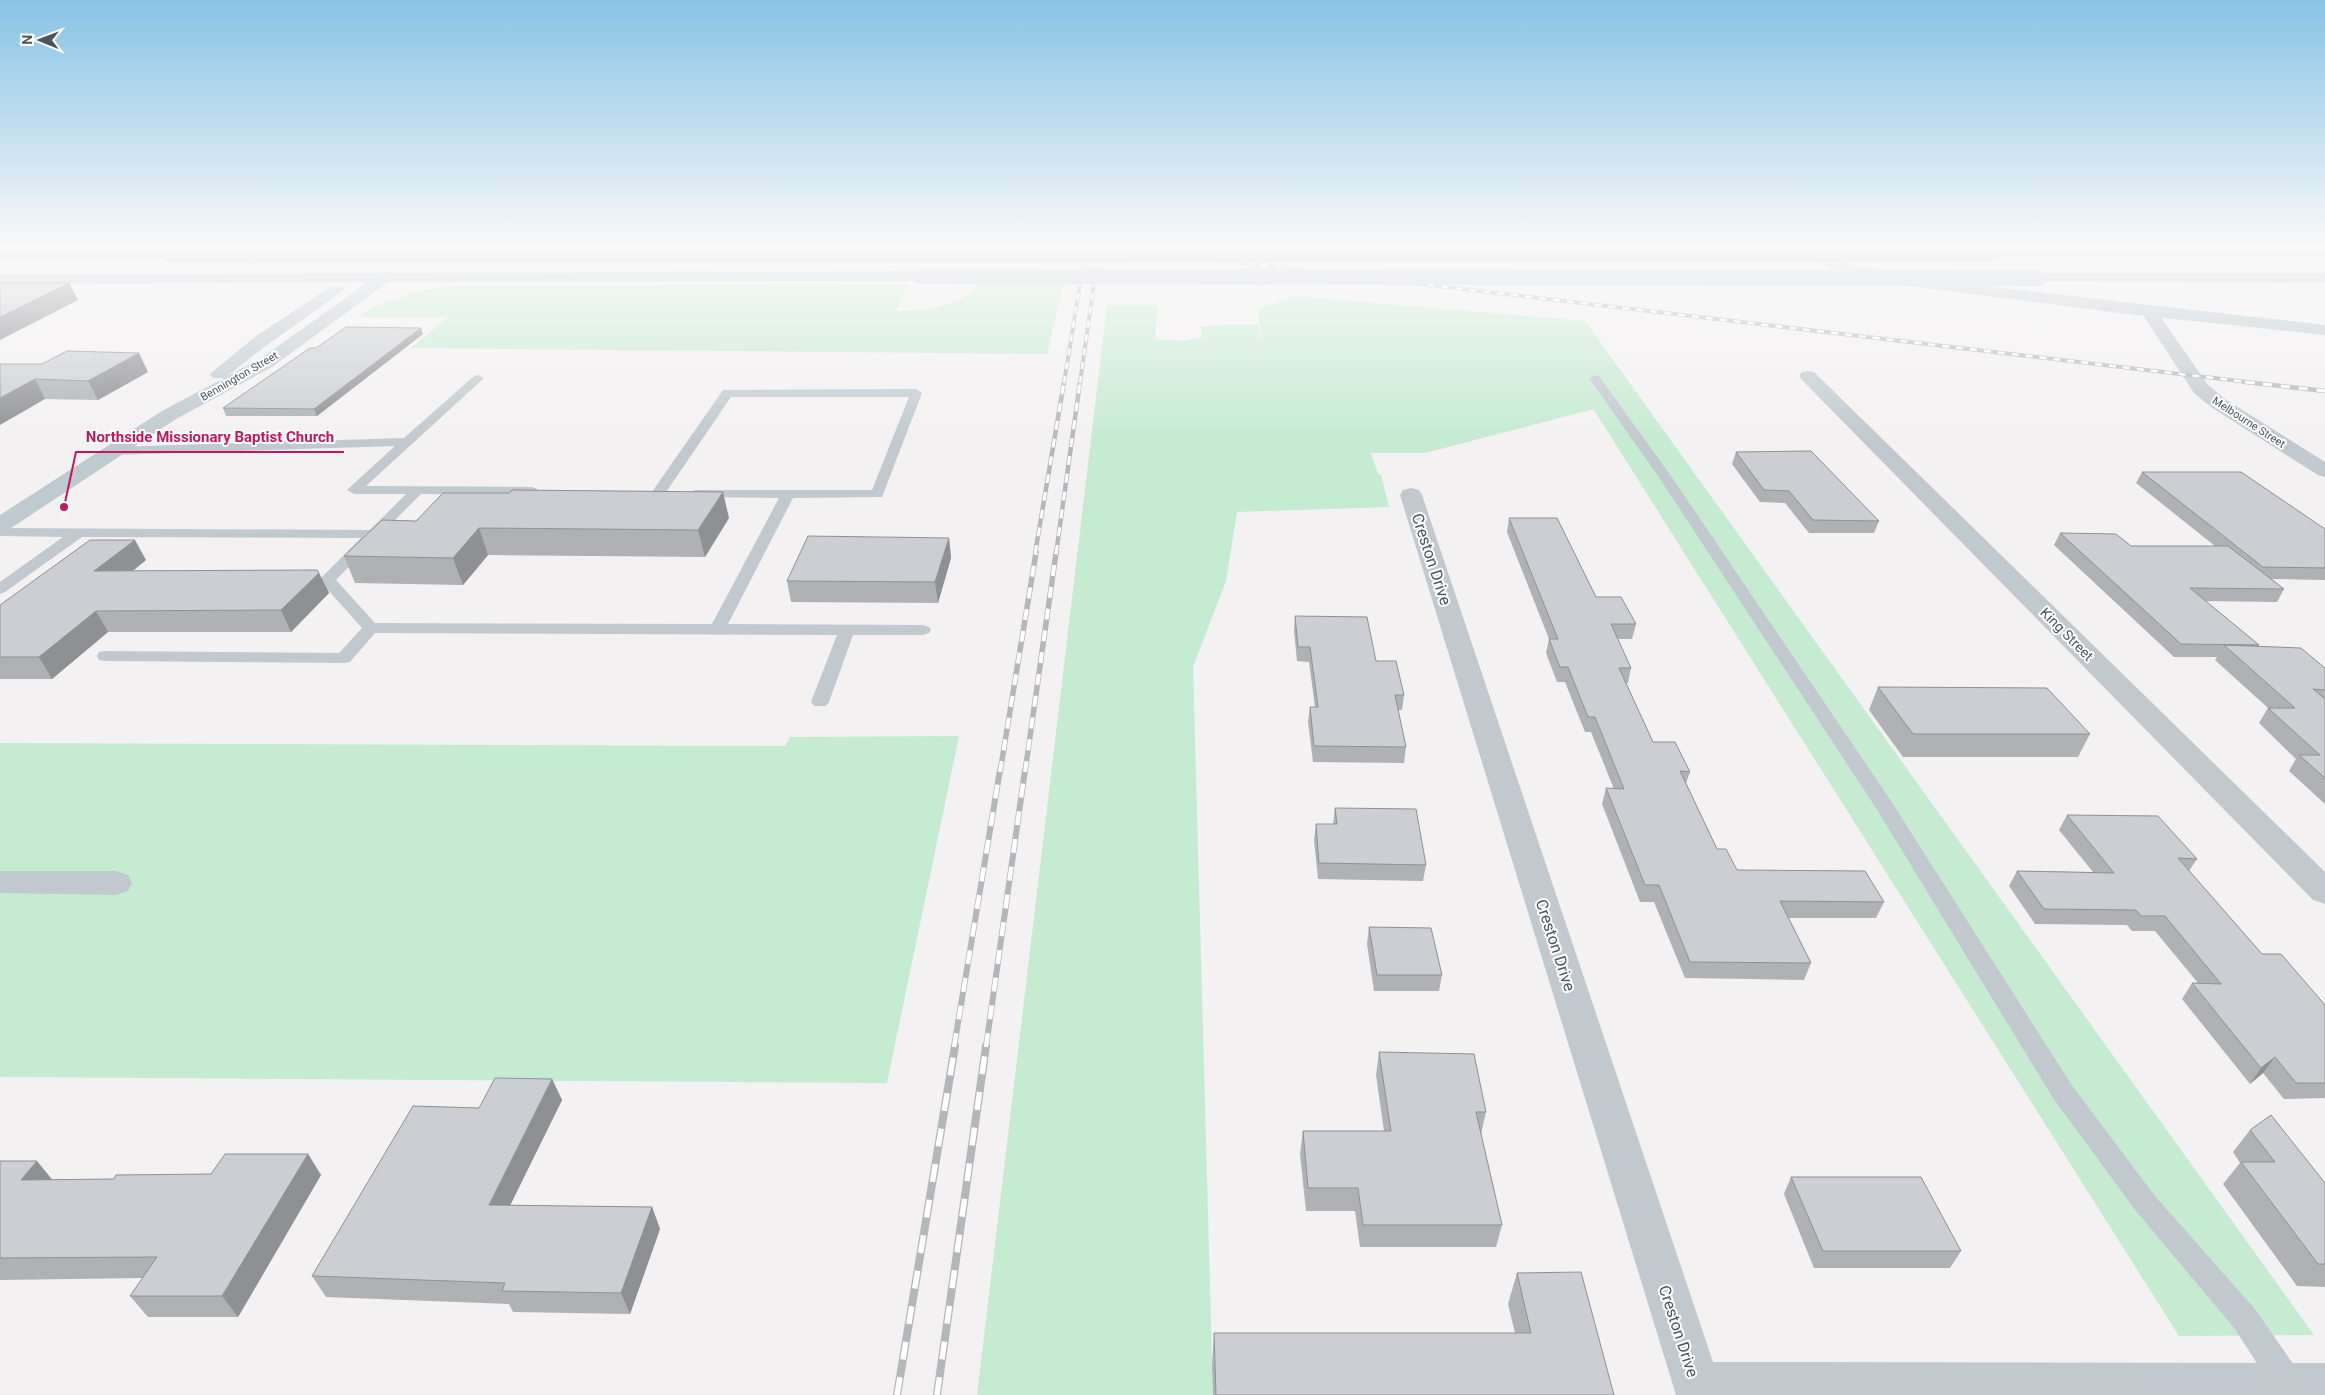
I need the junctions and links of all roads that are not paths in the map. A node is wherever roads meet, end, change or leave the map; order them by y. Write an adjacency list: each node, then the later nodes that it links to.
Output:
1 (304, 312): 10 (main road, Bennington Street)
2 (336, 312): 5 (main road, Bennington Street)
3 (355, 312): 5 (main road)
4 (2148, 312): 6 (main road); 13 (street, Melbourne Street)
5 (312, 330): 10 (main road, Bennington Street)
6 (2325, 330)
7 (1808, 376): 32 (street, King Street)
8 (478, 378): 11 (lane)
9 (1595, 378): 33 (lane)
10 (170, 415): 12 (main road, Bennington Street)
11 (407, 442): 12 (lane); 14 (lane)
12 (114, 451): 18 (main road, Bennington Street)
13 (2325, 471)
14 (418, 490): 15 (lane); 21 (lane)
15 (544, 491)
16 (788, 493): 16 (lane); 25 (lane)
17 (1411, 495): 34 (street, Creston Drive)
18 (0, 525)
19 (0, 532): 20 (lane)
20 (79, 532): 21 (lane); 23 (lane)
21 (374, 534): 22 (lane); 24 (lane)
22 (394, 534)
23 (0, 589)
24 (371, 628): 25 (lane); 28 (lane)
25 (718, 629): 26 (lane)
26 (847, 630): 27 (lane); 29 (lane)
27 (923, 630)
28 (105, 656)
29 (820, 702)
30 (0, 882): 31 (street)
31 (116, 883)
32 (2325, 892)
33 (2308, 1388): 34 (street)
34 (1698, 1391)

